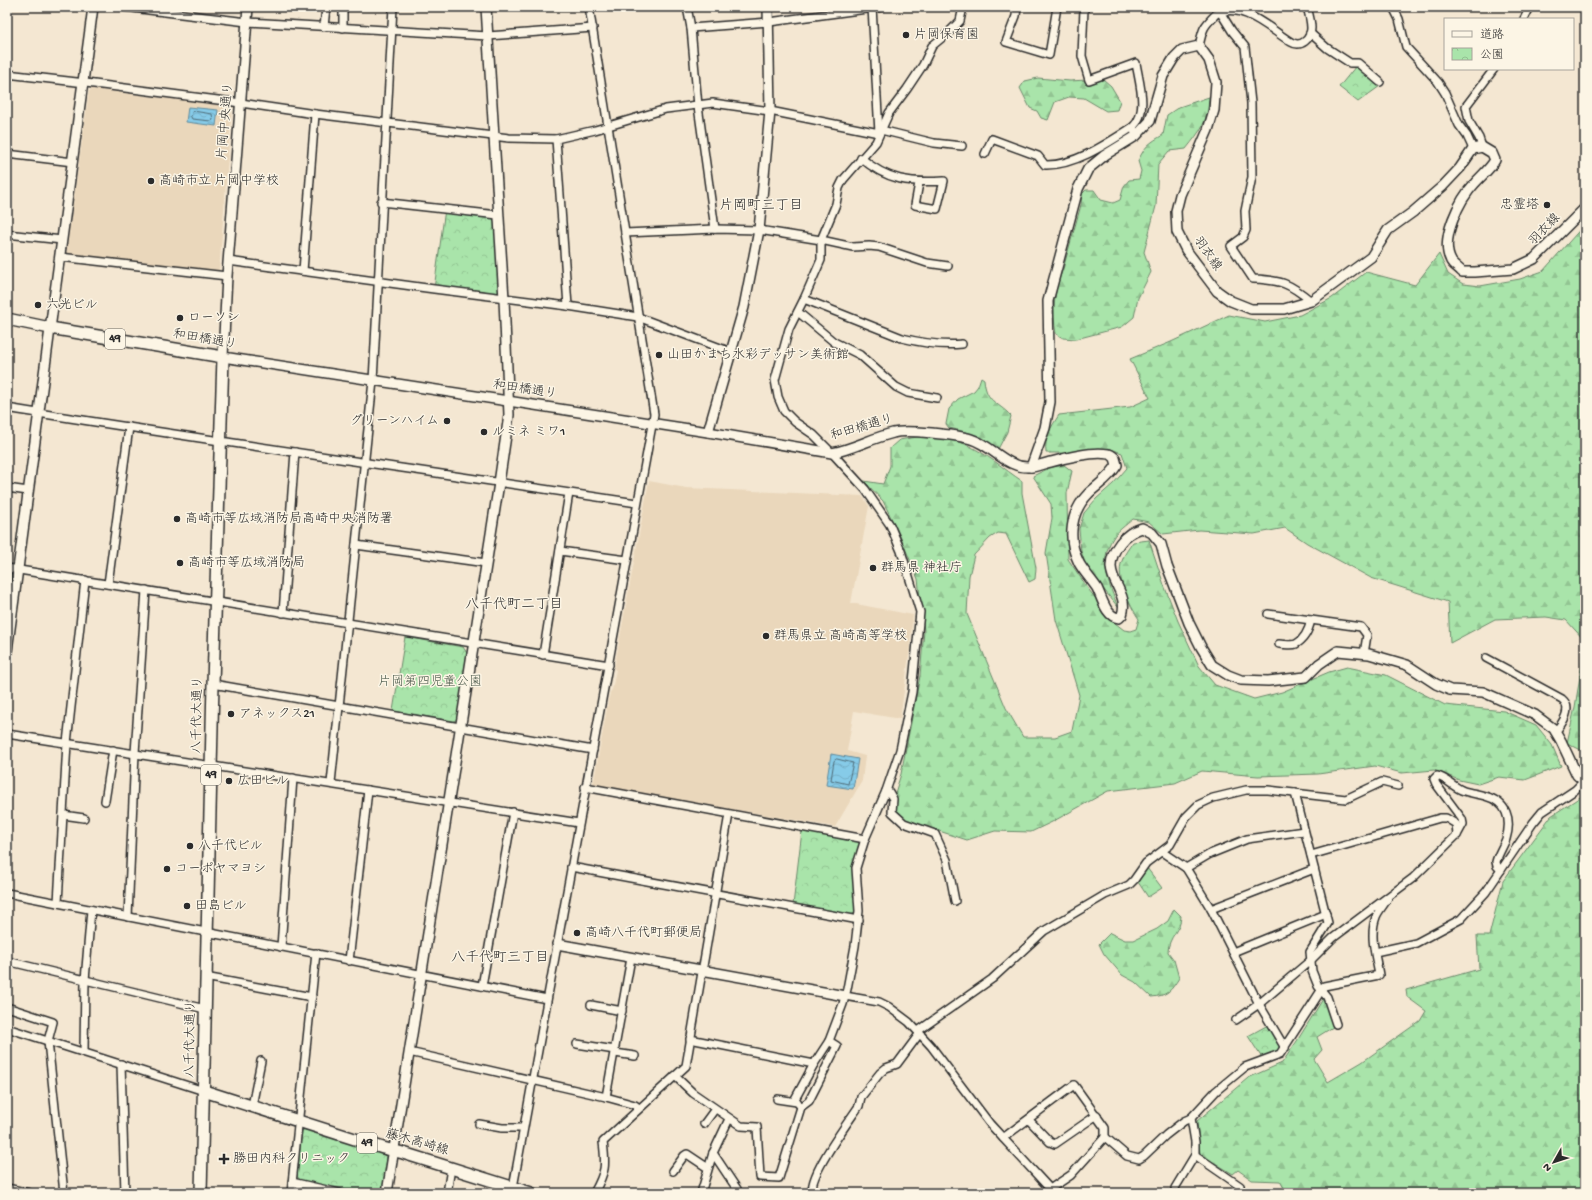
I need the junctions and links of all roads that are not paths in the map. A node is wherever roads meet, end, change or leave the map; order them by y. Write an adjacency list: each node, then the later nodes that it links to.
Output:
1 (93, 7): 36 (street)
2 (124, 7): 21 (street)
3 (248, 7): 23 (street, 片岡中央通り)
4 (326, 7): 25 (street)
5 (344, 7): 26 (street)
6 (393, 7): 29 (street)
7 (486, 7): 31 (street)
8 (589, 7): 27 (street)
9 (687, 7): 28 (street)
10 (768, 7): 24 (street)
11 (882, 7): 18 (street)
12 (963, 7): 43 (street)
13 (1017, 7): 14 (street)
14 (1057, 7)
15 (1308, 7): 30 (street)
16 (1393, 7): 48 (street)
17 (1530, 7): 22 (street)
18 (872, 8): 24 (street); 43 (street)
19 (1084, 9): 44 (street)
20 (1218, 9): 30 (street); 32 (street); 71 (street)
21 (170, 10): 23 (street)
22 (1524, 18)
23 (247, 22): 25 (street); 37 (street, 片岡中央通り)
24 (769, 22): 28 (street); 39 (street)
25 (324, 27): 26 (street)
26 (343, 28): 29 (street)
27 (593, 28): 31 (street); 42 (street)
28 (691, 28): 38 (street)
29 (391, 30): 31 (street); 41 (street)
30 (1310, 33): 35 (street)
31 (488, 36): 45 (street)
32 (1199, 46): 44 (street); 71 (street, 羽衣線)
33 (1493, 70): 48 (street)
34 (7, 74): 36 (street)
35 (1380, 82)
36 (83, 84): 37 (street); 52 (street)
37 (240, 103): 40 (street); 64 (street, 片岡中央通り)
38 (698, 106): 39 (street); 42 (street); 57 (street)
39 (770, 111): 43 (street); 58 (street)
40 (315, 114): 41 (street); 66 (street)
41 (386, 123): 45 (street); 54 (street)
42 (608, 127): 46 (street); 59 (street)
43 (880, 132): 47 (street); 51 (street)
44 (1134, 132): 50 (street); 92 (street)
45 (495, 137): 46 (street); 56 (street)
46 (556, 139): 72 (street)
47 (962, 146)
48 (1478, 148): 55 (street, 羽衣線); 71 (street, 羽衣線)
49 (7, 154): 52 (street)
50 (985, 154)
51 (861, 158): 53 (street); 62 (street)
52 (73, 162): 61 (street)
53 (919, 182): 53 (street)
54 (381, 202): 56 (street); 68 (street)
55 (1585, 208)
56 (498, 215): 69 (street)
57 (715, 229): 58 (street); 59 (street)
58 (759, 230): 62 (street); 78 (street)
59 (625, 233): 74 (street)
60 (7, 234): 61 (street)
61 (62, 240): 63 (street)
62 (821, 240): 65 (street); 70 (street)
63 (60, 257): 67 (street); 76 (street)
64 (228, 261): 66 (street); 67 (street, 片岡中央通り)
65 (948, 266)
66 (302, 271): 68 (street)
67 (227, 276): 79 (street, 片岡中央通り)
68 (378, 282): 69 (street); 80 (street)
69 (504, 298): 72 (street); 82 (street)
70 (804, 299): 73 (street); 77 (street)
71 (1311, 301)
72 (568, 306): 74 (street)
73 (798, 312): 81 (street); 90 (street)
74 (638, 317): 78 (street); 85 (street)
75 (7, 319): 76 (main road, 和田橋通り / 49)
76 (50, 328): 79 (main road, 和田橋通り / 49); 84 (street)
77 (962, 344)
78 (731, 352): 87 (street)
79 (223, 357): 80 (street, 和田橋通り); 88 (main road, 八千代大通り / 49)
80 (373, 381): 82 (street, 和田橋通り); 91 (street)
81 (937, 398)
82 (508, 402): 85 (street, 和田橋通り); 93 (street)
83 (7, 408): 84 (street)
84 (39, 413): 86 (street); 95 (street)
85 (653, 424): 87 (street, 和田橋通り); 97 (street)
86 (129, 427): 88 (street); 105 (street)
87 (708, 432): 90 (street, 和田橋通り)
88 (220, 442): 89 (street); 107 (main road, 八千代大通り / 49)
89 (295, 452): 91 (street); 108 (street)
90 (832, 453): 92 (street, 和田橋通り); 135 (street)
91 (365, 463): 93 (street); 98 (street)
92 (1031, 467): 115 (street)
93 (499, 483): 96 (street); 101 (street)
94 (7, 488): 95 (street)
95 (28, 491): 103 (street)
96 (569, 493): 97 (street); 99 (street)
97 (638, 503): 100 (street)
98 (356, 545): 101 (street); 111 (street)
99 (560, 550): 100 (street); 116 (street)
100 (627, 560): 118 (street)
101 (486, 563): 112 (street)
102 (7, 568): 103 (street)
103 (18, 570): 104 (street); 114 (street)
104 (85, 580): 105 (street); 124 (street)
105 (108, 584): 106 (street)
106 (146, 590): 107 (street); 127 (street)
107 (216, 601): 108 (street); 119 (main road, 八千代大通り / 49)
108 (283, 613): 111 (street)
109 (1268, 614): 110 (street)
110 (1311, 620): 113 (street); 115 (street)
111 (348, 624): 112 (street); 120 (street)
112 (473, 644): 116 (street); 121 (street)
113 (1279, 644)
114 (7, 651)
115 (1364, 654): 122 (street)
116 (543, 655): 118 (street)
117 (1486, 658): 122 (street)
118 (608, 665): 126 (street)
119 (213, 684): 120 (street); 128 (main road, 八千代大通り / 49)
120 (340, 705): 121 (street); 131 (street)
121 (460, 726): 126 (street); 138 (street)
122 (1555, 732): 130 (street)
123 (7, 734): 124 (street)
124 (67, 743): 125 (street); 141 (street)
125 (113, 750): 127 (street); 137 (street)
126 (593, 750): 133 (street)
127 (135, 754): 128 (street); 161 (street)
128 (211, 766): 129 (street); 163 (main road, 八千代大通り / 49)
129 (293, 778): 131 (street); 165 (street)
130 (1584, 782): 152 (street)
131 (331, 783): 134 (street)
132 (1398, 786): 136 (street)
133 (585, 787): 140 (street); 143 (street)
134 (368, 790): 138 (street); 172 (street)
135 (886, 791): 146 (street); 156 (street)
136 (1295, 793): 144 (street); 147 (street)
137 (105, 801)
138 (448, 802): 139 (street); 174 (street)
139 (513, 812): 143 (street); 177 (street)
140 (729, 814): 146 (street); 154 (street)
141 (63, 816): 142 (street); 157 (street)
142 (84, 818)
143 (579, 823): 149 (street)
144 (1304, 831): 148 (street); 150 (street)
145 (1457, 835): 148 (street); 152 (street); 155 (street)
146 (865, 839): 162 (street)
147 (1162, 852): 150 (street); 190 (street)
148 (1311, 855): 151 (street)
149 (571, 867): 154 (street); 164 (street)
150 (1186, 868): 158 (street)
151 (1314, 870): 158 (street); 160 (street)
152 (1501, 870): 167 (street)
153 (7, 893): 157 (street)
154 (716, 893): 162 (street); 173 (street)
155 (1390, 895): 167 (street); 170 (street)
156 (955, 901)
157 (58, 903): 159 (street)
158 (1210, 909): 166 (street)
159 (91, 910): 161 (street); 176 (street)
160 (1326, 914): 166 (street); 170 (street)
161 (128, 917): 163 (street)
162 (859, 920): 179 (street)
163 (206, 932): 165 (street); 175 (main road, 八千代大通り / 49)
164 (557, 944): 169 (street); 181 (street)
165 (281, 947): 168 (street)
166 (1233, 952): 182 (street)
167 (1375, 952): 178 (street)
168 (316, 953): 172 (street); 180 (street)
169 (631, 958): 173 (street); 186 (street)
170 (1311, 960): 178 (street); 182 (street)
171 (7, 961): 176 (street)
172 (349, 961): 174 (street)
173 (702, 970): 179 (street); 191 (street)
174 (421, 974): 177 (street); 198 (street)
175 (206, 977): 180 (street); 185 (main road, 八千代大通り / 49)
176 (85, 980): 185 (street); 197 (street)
177 (482, 986): 181 (street)
178 (1321, 991): 188 (street); 195 (street)
179 (845, 996): 190 (street); 193 (street)
180 (312, 997): 216 (street)
181 (547, 999): 204 (street)
182 (1259, 1004): 187 (street); 195 (street)
183 (591, 1005): 186 (street)
184 (7, 1007): 192 (street)
185 (205, 1009): 205 (main road, 八千代大通り / 49)
186 (622, 1011): 196 (street)
187 (1236, 1020)
188 (1336, 1024)
189 (7, 1028): 192 (street)
190 (919, 1032): 221 (street); 244 (street)
191 (690, 1039): 202 (street); 203 (street)
192 (48, 1041): 197 (street); 233 (street)
193 (829, 1041): 202 (street); 208 (street)
194 (577, 1044): 196 (street)
195 (1285, 1048): 213 (street)
196 (615, 1051): 199 (street); 206 (street)
197 (84, 1052): 201 (street)
198 (409, 1052): 204 (street); 222 (street)
199 (635, 1056)
200 (261, 1061): 209 (street)
201 (121, 1064): 205 (street); 234 (street)
202 (814, 1064): 208 (street)
203 (675, 1076): 210 (street); 211 (street)
204 (532, 1080): 206 (street); 219 (street)
205 (204, 1091): 209 (main road, 藤木高崎線 / 49); 235 (main road, 八千代大通り / 49)
206 (606, 1097): 210 (street)
207 (777, 1099): 208 (street)
208 (799, 1104): 214 (street)
209 (252, 1106): 216 (main road, 藤木高崎線 / 49)
210 (639, 1108): 241 (street)
211 (715, 1108): 214 (street); 218 (street)
212 (1097, 1115): 215 (street); 215 (street); 220 (street)
213 (1191, 1118): 220 (street); 224 (street)
214 (729, 1119): 223 (street)
215 (1029, 1120): 221 (street)
216 (299, 1121): 222 (main road, 藤木高崎線 / 49); 228 (street)
217 (479, 1124): 219 (street)
218 (704, 1124)
219 (523, 1128): 230 (street)
220 (1105, 1137): 231 (street)
221 (1003, 1138): 231 (street)
222 (393, 1151): 225 (main road, 藤木高崎線 / 49); 238 (street)
223 (713, 1153): 226 (street); 243 (street)
224 (1195, 1156): 245 (street); 246 (street)
225 (451, 1168): 230 (main road, 藤木高崎線 / 49); 239 (street)
226 (708, 1168): 227 (street); 242 (street)
227 (673, 1171)
228 (292, 1182): 236 (street); 237 (street)
229 (7, 1188): 232 (street)
230 (512, 1190): 240 (main road, 藤木高崎線 / 49)
231 (1049, 1191)
232 (30, 1193)
233 (64, 1193)
234 (125, 1193)
235 (201, 1193)
236 (291, 1193)
237 (340, 1193)
238 (387, 1193)
239 (447, 1193)
240 (531, 1193)
241 (594, 1193)
242 (701, 1193)
243 (737, 1193)
244 (813, 1193)
245 (1176, 1193)
246 (1237, 1193)

